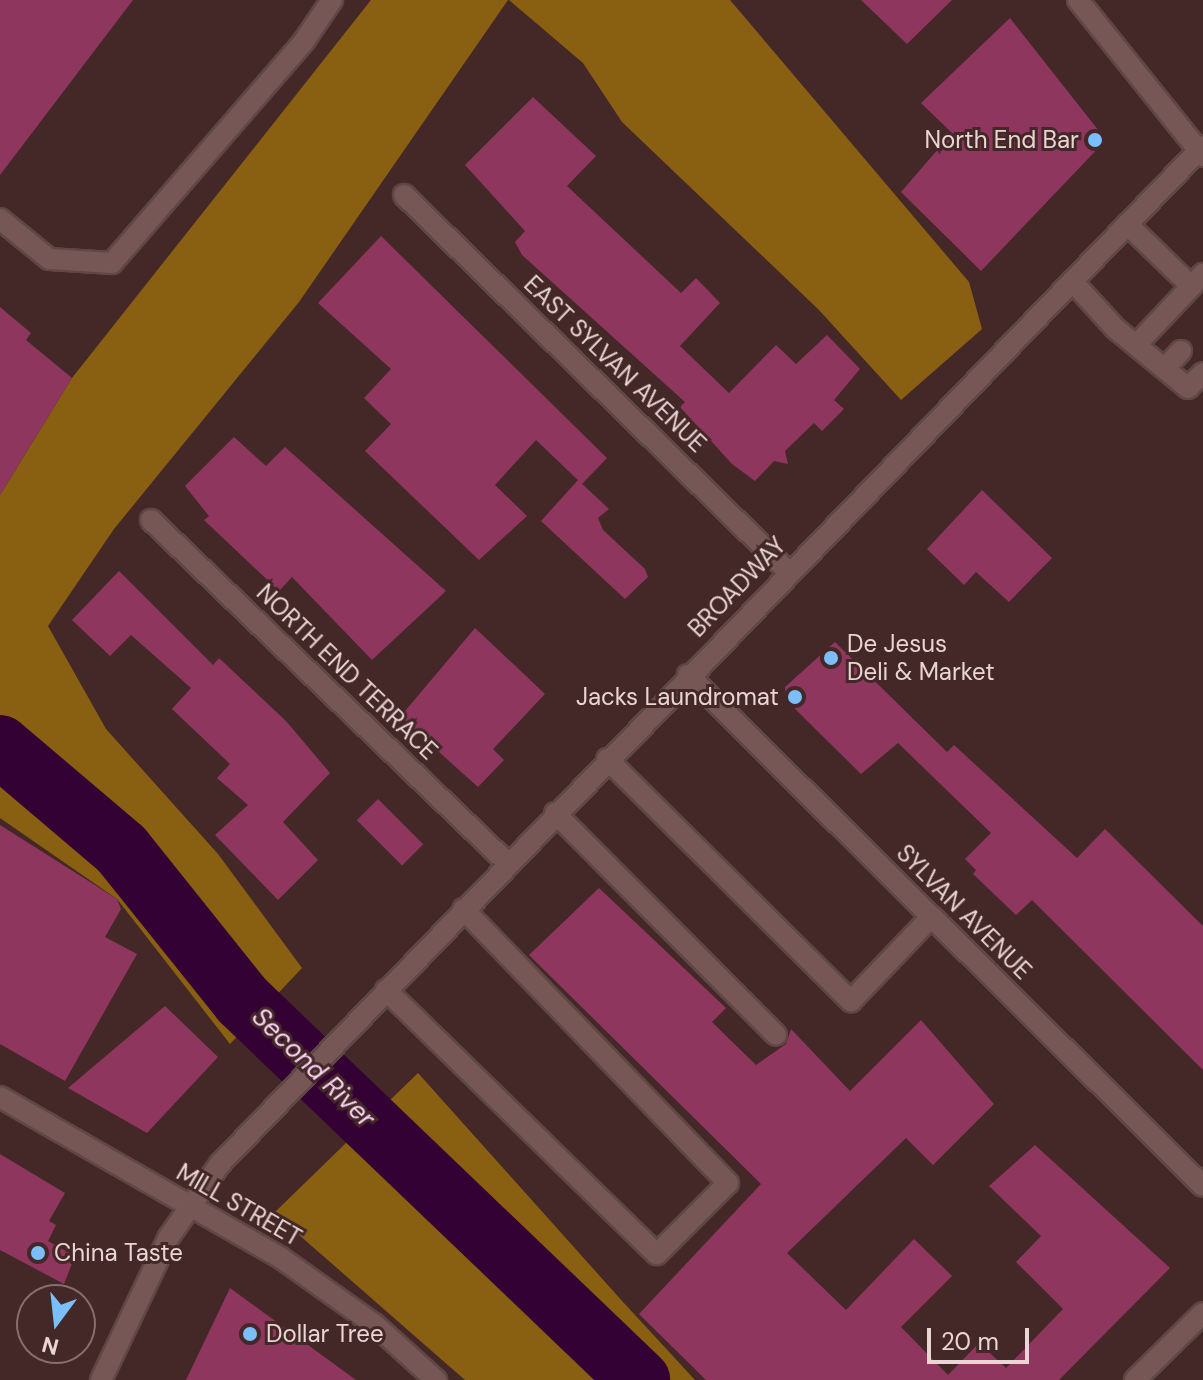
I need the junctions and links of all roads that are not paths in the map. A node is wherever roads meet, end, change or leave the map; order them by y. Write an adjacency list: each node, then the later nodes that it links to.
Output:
1 (332, 0): 5 (street)
2 (1078, 0): 3 (street)
3 (1201, 151): 6 (street, BROADWAY)
4 (404, 195): 14 (street, EAST SYLVAN AVENUE)
5 (0, 219)
6 (1127, 224): 7 (street); 8 (street, BROADWAY)
7 (1197, 280): 9 (street)
8 (1072, 281): 9 (street); 14 (street, BROADWAY)
9 (1138, 343): 11 (street)
10 (1181, 351): 11 (street)
11 (1166, 367): 12 (street)
12 (1203, 373)
13 (151, 520): 18 (street, NORTH END TERRACE)
14 (788, 571): 15 (street, BROADWAY)
15 (688, 675): 16 (street, BROADWAY); 20 (street, SYLVAN AVENUE)
16 (607, 759): 17 (street, BROADWAY); 20 (street)
17 (555, 813): 18 (street, BROADWAY); 22 (street)
18 (507, 862): 19 (street, BROADWAY)
19 (463, 909): 21 (street, BROADWAY); 21 (street)
20 (932, 916): 24 (street, SYLVAN AVENUE)
21 (386, 990): 25 (street, BROADWAY)
22 (776, 1035)
23 (0, 1097): 25 (street, MILL STREET)
24 (1203, 1186)
25 (189, 1205): 27 (street, BROADWAY); 28 (street, MILL STREET)
26 (1203, 1313): 29 (street)
27 (101, 1380)
28 (436, 1380)
29 (1135, 1380)

